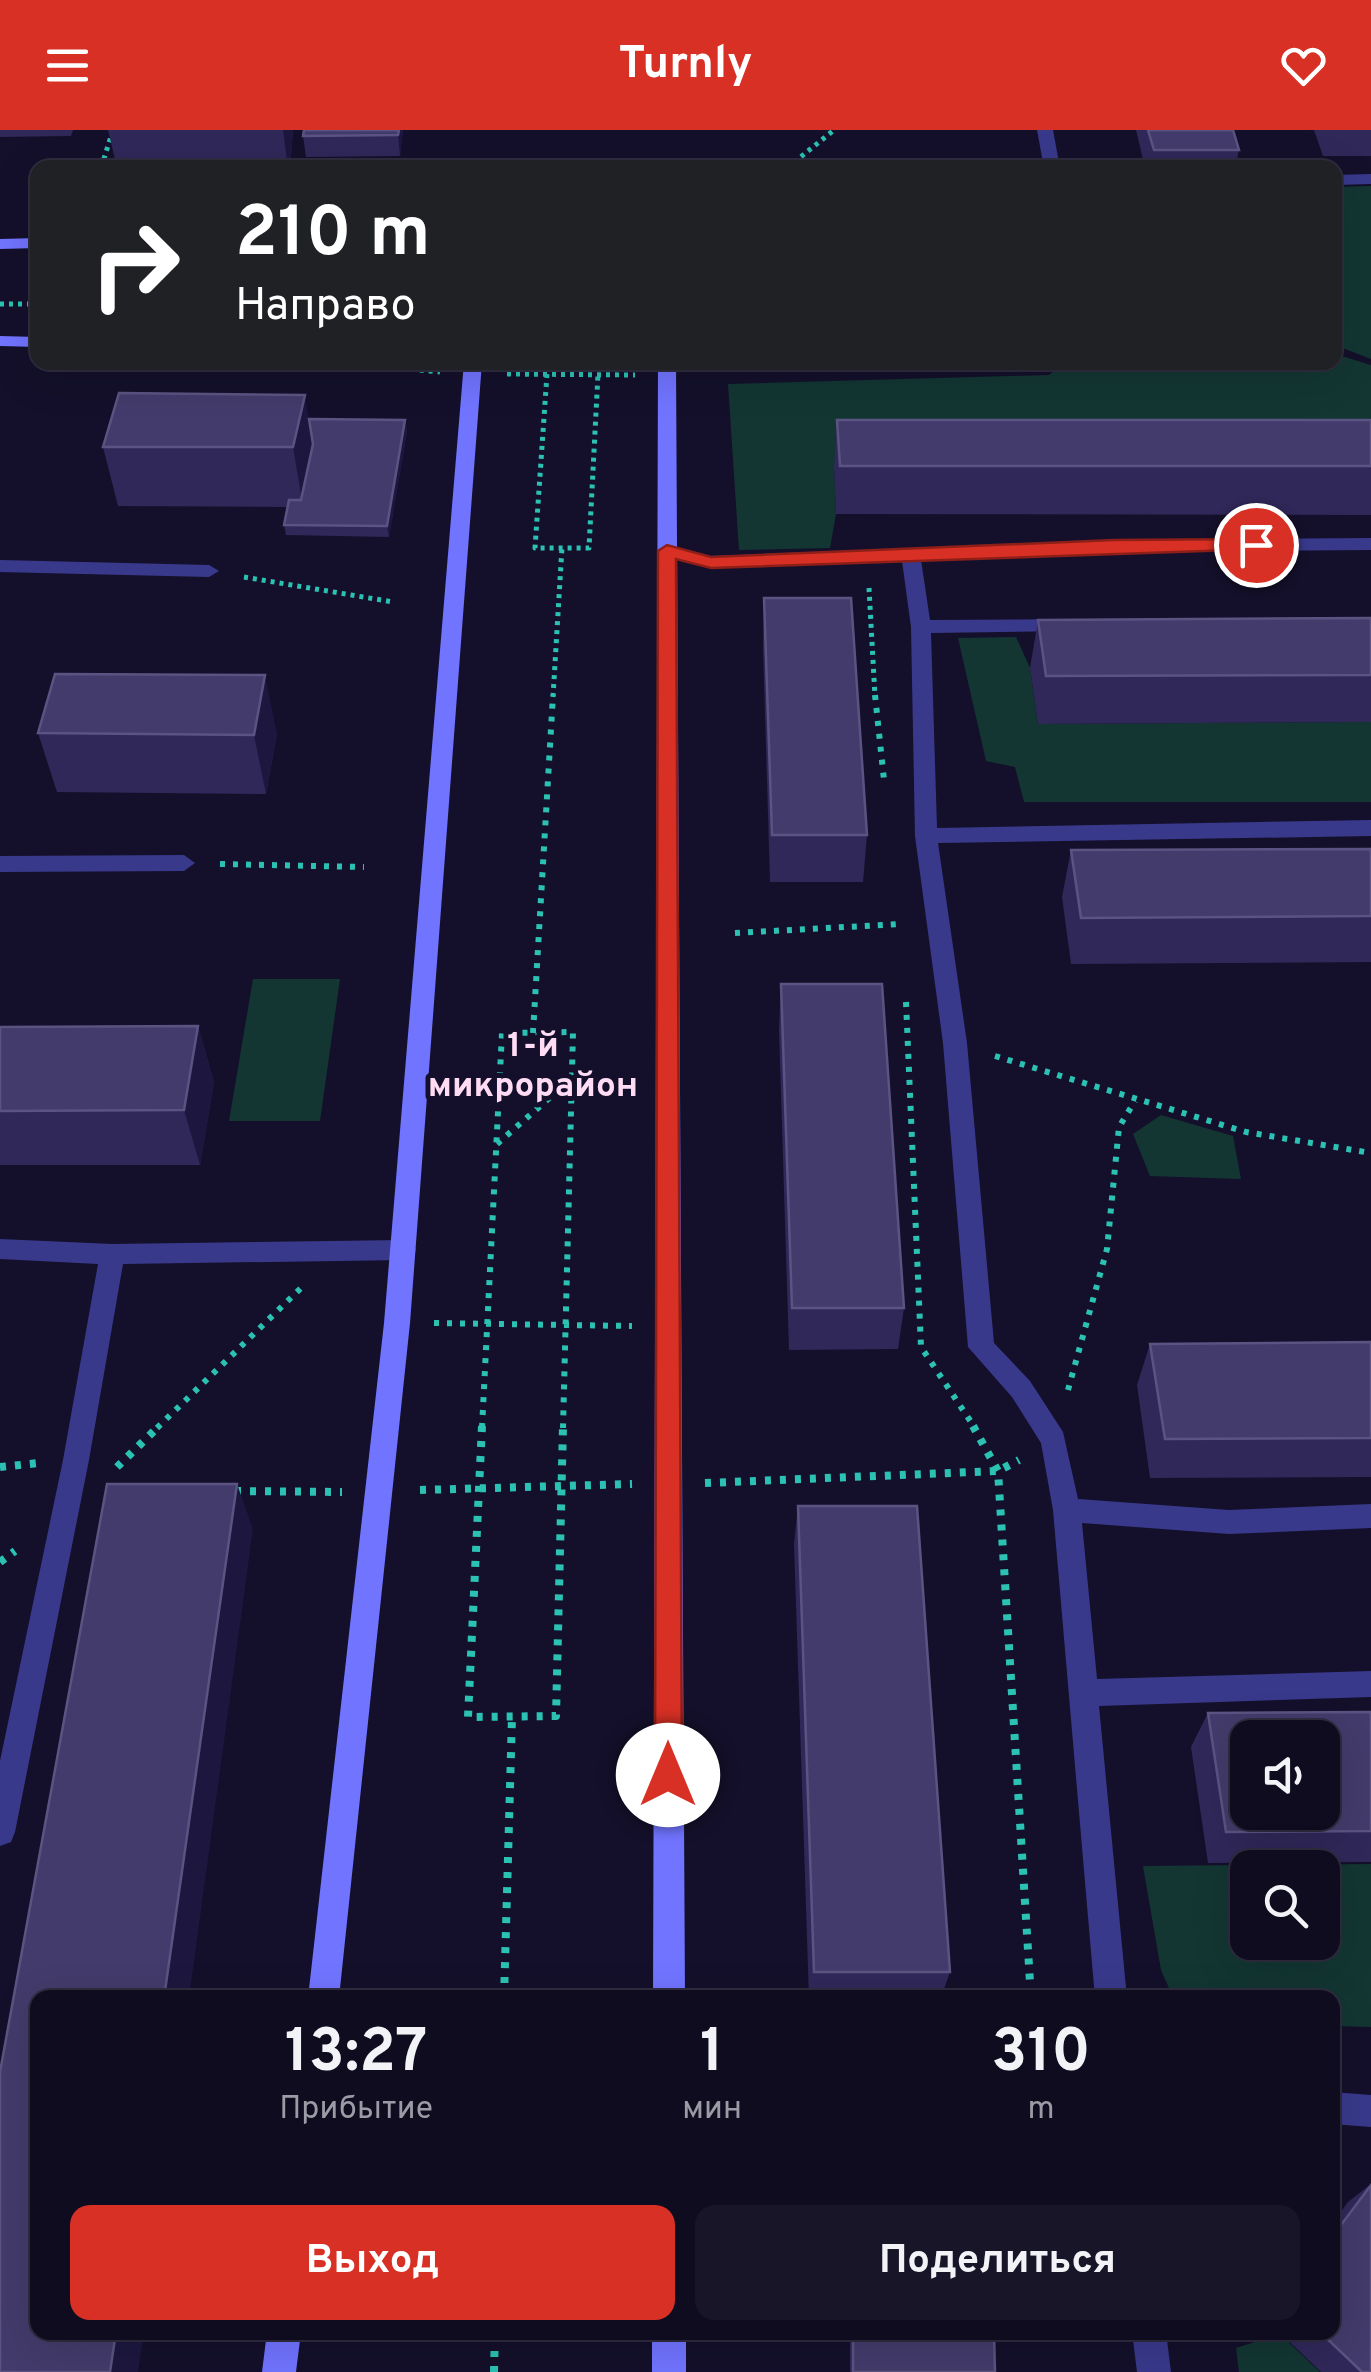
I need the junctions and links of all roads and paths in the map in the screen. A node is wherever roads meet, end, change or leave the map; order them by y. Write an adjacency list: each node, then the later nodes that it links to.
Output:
1 (112, 130): 4 (path)
2 (834, 130): 5 (path)
3 (1045, 130): 6 (lane)
4 (103, 160)
5 (797, 160)
6 (1051, 160)
7 (1371, 179): 8 (lane)
8 (1342, 180)
9 (30, 243): 10 (street)
10 (0, 244)
11 (0, 304): 12 (path)
12 (30, 304)
13 (0, 341): 14 (street)
14 (30, 342)
15 (472, 370): 45 (street)
16 (497, 370): 19 (path)
17 (637, 370): 20 (path)
18 (667, 370): 23 (street)
19 (547, 374): 20 (path); 22 (path)
20 (598, 374): 22 (path)
21 (1371, 544): 24 (lane)
22 (562, 547): 38 (path)
23 (667, 551): 24 (lane); 51 (street)
24 (910, 556): 29 (lane)
25 (0, 566): 26 (lane)
26 (208, 571): 27 (path)
27 (393, 602)
28 (1092, 624): 29 (lane)
29 (921, 627): 31 (lane)
30 (1371, 828): 31 (lane)
31 (926, 836): 39 (lane)
32 (184, 863): 33 (lane); 34 (path)
33 (0, 864)
34 (364, 867)
35 (900, 924): 36 (path)
36 (734, 933)
37 (909, 1031): 39 (path)
38 (532, 1033): 40 (path); 42 (path)
39 (955, 1043): 41 (path); 52 (lane)
40 (572, 1078): 42 (path); 50 (path)
41 (1135, 1101): 43 (path); 52 (path)
42 (497, 1144): 49 (path)
43 (1371, 1153)
44 (0, 1249): 46 (lane)
45 (404, 1250): 46 (lane); 48 (street)
46 (112, 1254): 64 (lane)
47 (305, 1284): 53 (path)
48 (397, 1323): 49 (path); 58 (street)
49 (489, 1324): 50 (path); 56 (path)
50 (568, 1325): 51 (path); 55 (path)
51 (668, 1326): 54 (street)
52 (1054, 1440): 54 (path); 59 (lane)
53 (112, 1472)
54 (667, 1484): 55 (path); 67 (street)
55 (562, 1486): 56 (path); 63 (path)
56 (479, 1488): 58 (path); 63 (path)
57 (230, 1490): 58 (path)
58 (382, 1491): 65 (street)
59 (1067, 1510): 60 (lane); 62 (lane)
60 (1371, 1516)
61 (1371, 1684): 62 (lane)
62 (1082, 1693): 68 (lane)
63 (512, 1717): 66 (path)
64 (0, 1832)
65 (323, 1990)
66 (504, 1990)
67 (669, 1990)
68 (1111, 1990)
69 (1340, 2109): 70 (lane)
70 (1371, 2111)
71 (283, 2340): 75 (street)
72 (495, 2340): 76 (path)
73 (669, 2340): 77 (street)
74 (1150, 2340): 78 (lane)
75 (279, 2372)
76 (494, 2372)
77 (669, 2372)
78 (1154, 2372)

